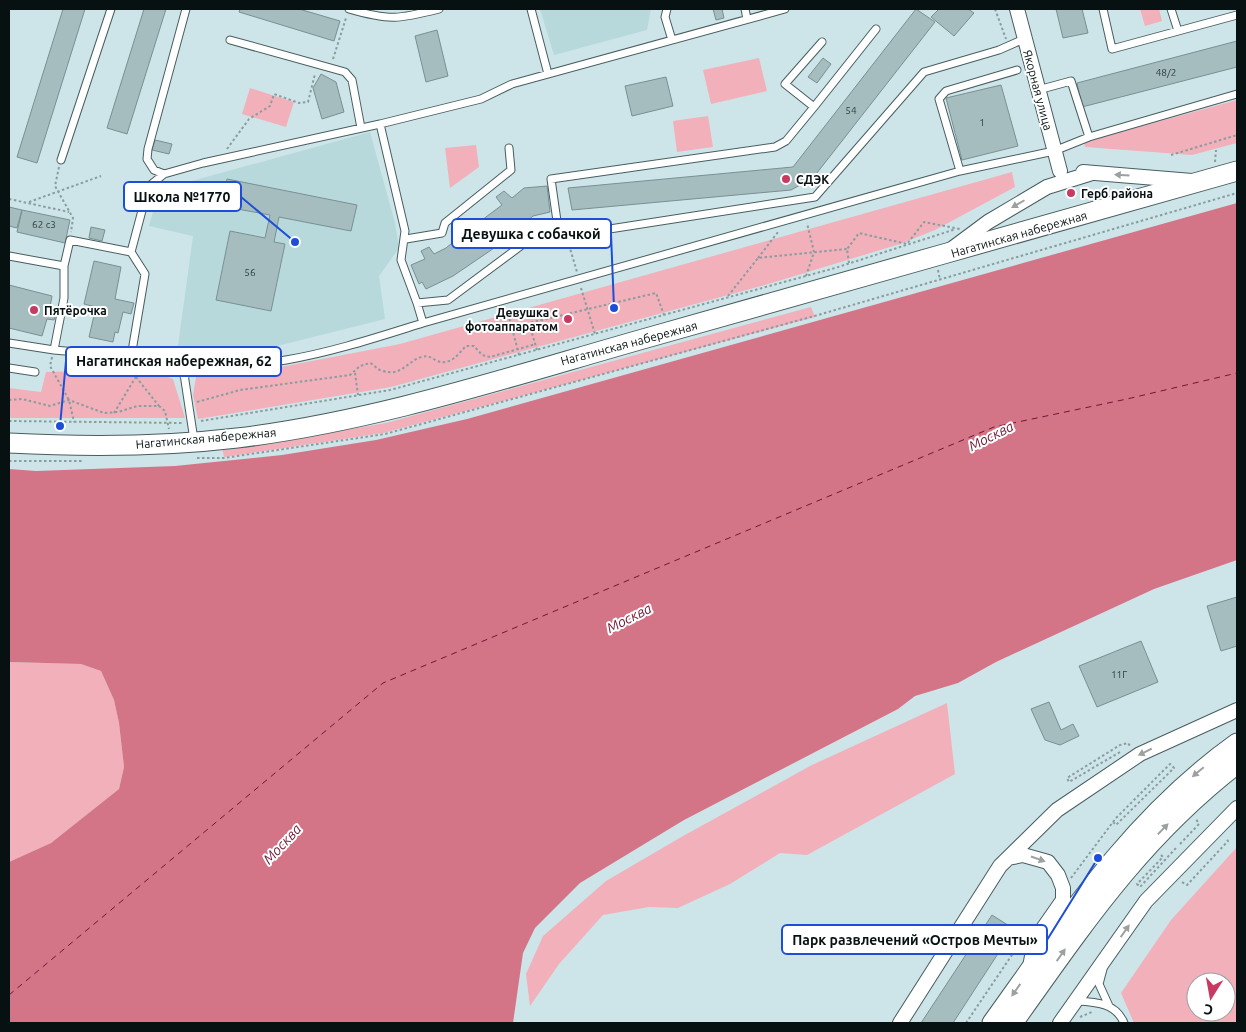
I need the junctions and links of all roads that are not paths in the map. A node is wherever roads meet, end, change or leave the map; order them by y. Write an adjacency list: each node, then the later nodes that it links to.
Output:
1 (111, 9): 31 (lane)
2 (186, 9): 36 (lane)
3 (349, 9): 12 (lane)
4 (439, 9): 12 (lane)
5 (530, 9): 22 (lane)
6 (667, 9): 19 (lane)
7 (745, 9): 14 (lane)
8 (785, 9): 14 (lane)
9 (1016, 9): 17 (street, Якорная улица)
10 (1103, 9): 16 (lane)
11 (1172, 9): 16 (lane)
12 (417, 12)
13 (1237, 14): 16 (lane)
14 (747, 19): 19 (lane)
15 (876, 29): 25 (lane)
16 (1178, 31)
17 (1024, 39): 23 (street, Якорная улица); 42 (lane)
18 (230, 40): 27 (lane)
19 (672, 40): 22 (lane)
20 (822, 42): 25 (lane)
21 (1017, 70): 32 (lane)
22 (548, 74): 26 (lane)
23 (1038, 90): 28 (lane); 30 (street, Якорная улица)
24 (1237, 94): 28 (lane)
25 (814, 107): 42 (lane)
26 (380, 124): 27 (lane); 43 (lane)
27 (361, 128): 36 (lane)
28 (1089, 137): 30 (lane)
29 (509, 148): 43 (lane)
30 (1054, 151): 32 (lane); 33 (street, Якорная улица)
31 (61, 160)
32 (960, 171): 50 (lane)
33 (1060, 171): 35 (street); 38 (street)
34 (1237, 171): 37 (street, Нагатинская набережная)
35 (1092, 173): 37 (street, one-way to 35); 38 (street)
36 (164, 174): 39 (lane)
37 (1152, 186): 44 (street, Нагатинская набережная)
38 (1048, 187): 41 (street, one-way to 41)
39 (147, 190)
40 (144, 203): 45 (lane)
41 (988, 222): 44 (street); 47 (street)
42 (563, 235): 49 (lane)
43 (406, 239): 49 (lane)
44 (1000, 239): 47 (street, Нагатинская набережная)
45 (131, 252): 48 (lane); 54 (lane)
46 (9, 256): 48 (lane)
47 (944, 256): 59 (street, Нагатинская набережная)
48 (64, 266): 52 (lane)
49 (416, 303): 50 (lane)
50 (423, 323): 55 (lane)
51 (9, 342): 52 (lane)
52 (54, 350): 54 (lane)
53 (225, 354): 55 (lane)
54 (131, 357): 58 (lane)
55 (227, 367): 58 (lane)
56 (9, 368): 57 (lane)
57 (35, 372)
58 (184, 374): 59 (lane)
59 (195, 442): 60 (street, Нагатинская набережная)
60 (9, 443)
61 (1237, 710): 65 (street, one-way to 65)
62 (1237, 743): 67 (street, one-way to 67)
63 (1237, 764): 72 (street, one-way to 63)
64 (1237, 808): 66 (street, one-way to 64)
65 (1007, 858): 67 (street, one-way to 67); 70 (street)
66 (1104, 961): 68 (street); 69 (lane)
67 (1030, 970): 71 (street, one-way to 71)
68 (1077, 1001): 69 (lane); 73 (street)
69 (1109, 1006): 74 (lane)
70 (900, 1023)
71 (992, 1023)
72 (1013, 1023)
73 (1060, 1023)
74 (1124, 1023)

